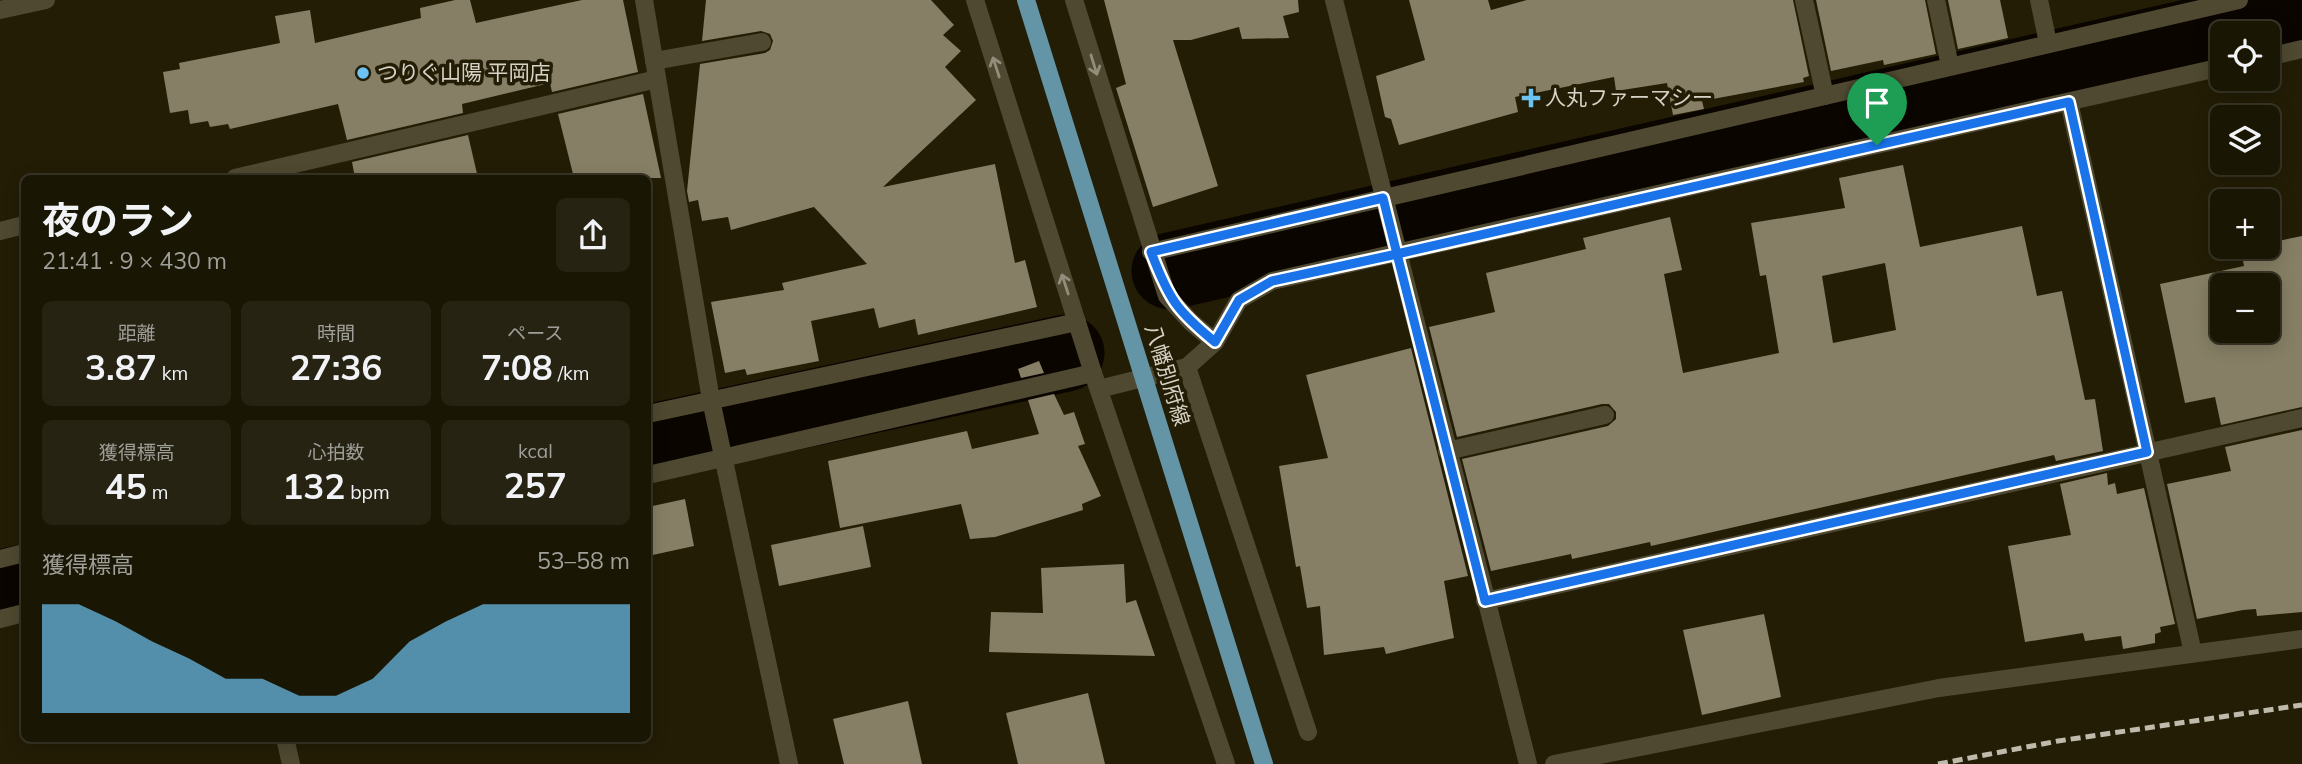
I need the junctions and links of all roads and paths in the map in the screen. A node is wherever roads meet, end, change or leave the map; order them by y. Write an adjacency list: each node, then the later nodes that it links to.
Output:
1 (46, 0): 11 (street)
2 (643, 0): 17 (street)
3 (975, 0): 27 (street, one-way to 3)
4 (1026, 0): 51 (main road, 八幡別府線)
5 (1074, 0): 25 (street, one-way to 25)
6 (1334, 0): 22 (street)
7 (1804, 0): 19 (street)
8 (1936, 0): 16 (street)
9 (2039, 0): 13 (street)
10 (2239, 0): 13 (street)
11 (0, 10)
12 (762, 42): 17 (street)
13 (2048, 43): 16 (street)
14 (2302, 49): 15 (street)
15 (2280, 54)
16 (1950, 66): 19 (street)
17 (656, 70): 21 (street); 31 (street)
18 (2210, 70): 20 (street)
19 (1825, 96): 22 (street)
20 (2069, 102): 26 (street); 37 (street)
21 (247, 175)
22 (1384, 202): 25 (street); 26 (street)
23 (21, 226): 24 (street)
24 (0, 231)
25 (1151, 252): 28 (street)
26 (1397, 254): 28 (street); 36 (street)
27 (1077, 322): 30 (street); 31 (street)
28 (1215, 342): 29 (street)
29 (1187, 367): 30 (street); 46 (street)
30 (1096, 381): 35 (street); 50 (street)
31 (713, 406): 32 (street); 35 (street)
32 (651, 414)
33 (1605, 415): 36 (street)
34 (2302, 418): 37 (street)
35 (723, 450): 38 (street); 49 (street)
36 (1447, 451): 41 (street)
37 (2147, 452): 41 (street); 45 (street)
38 (651, 474)
39 (21, 554): 40 (street)
40 (0, 559)
41 (1485, 601): 52 (street)
42 (21, 614): 43 (street)
43 (0, 619)
44 (2302, 639): 45 (street)
45 (2193, 653): 53 (street)
46 (1308, 732)
47 (286, 742): 48 (street)
48 (291, 764)
49 (789, 764)
50 (1226, 764)
51 (1264, 764)
52 (1528, 764)
53 (1554, 764)

